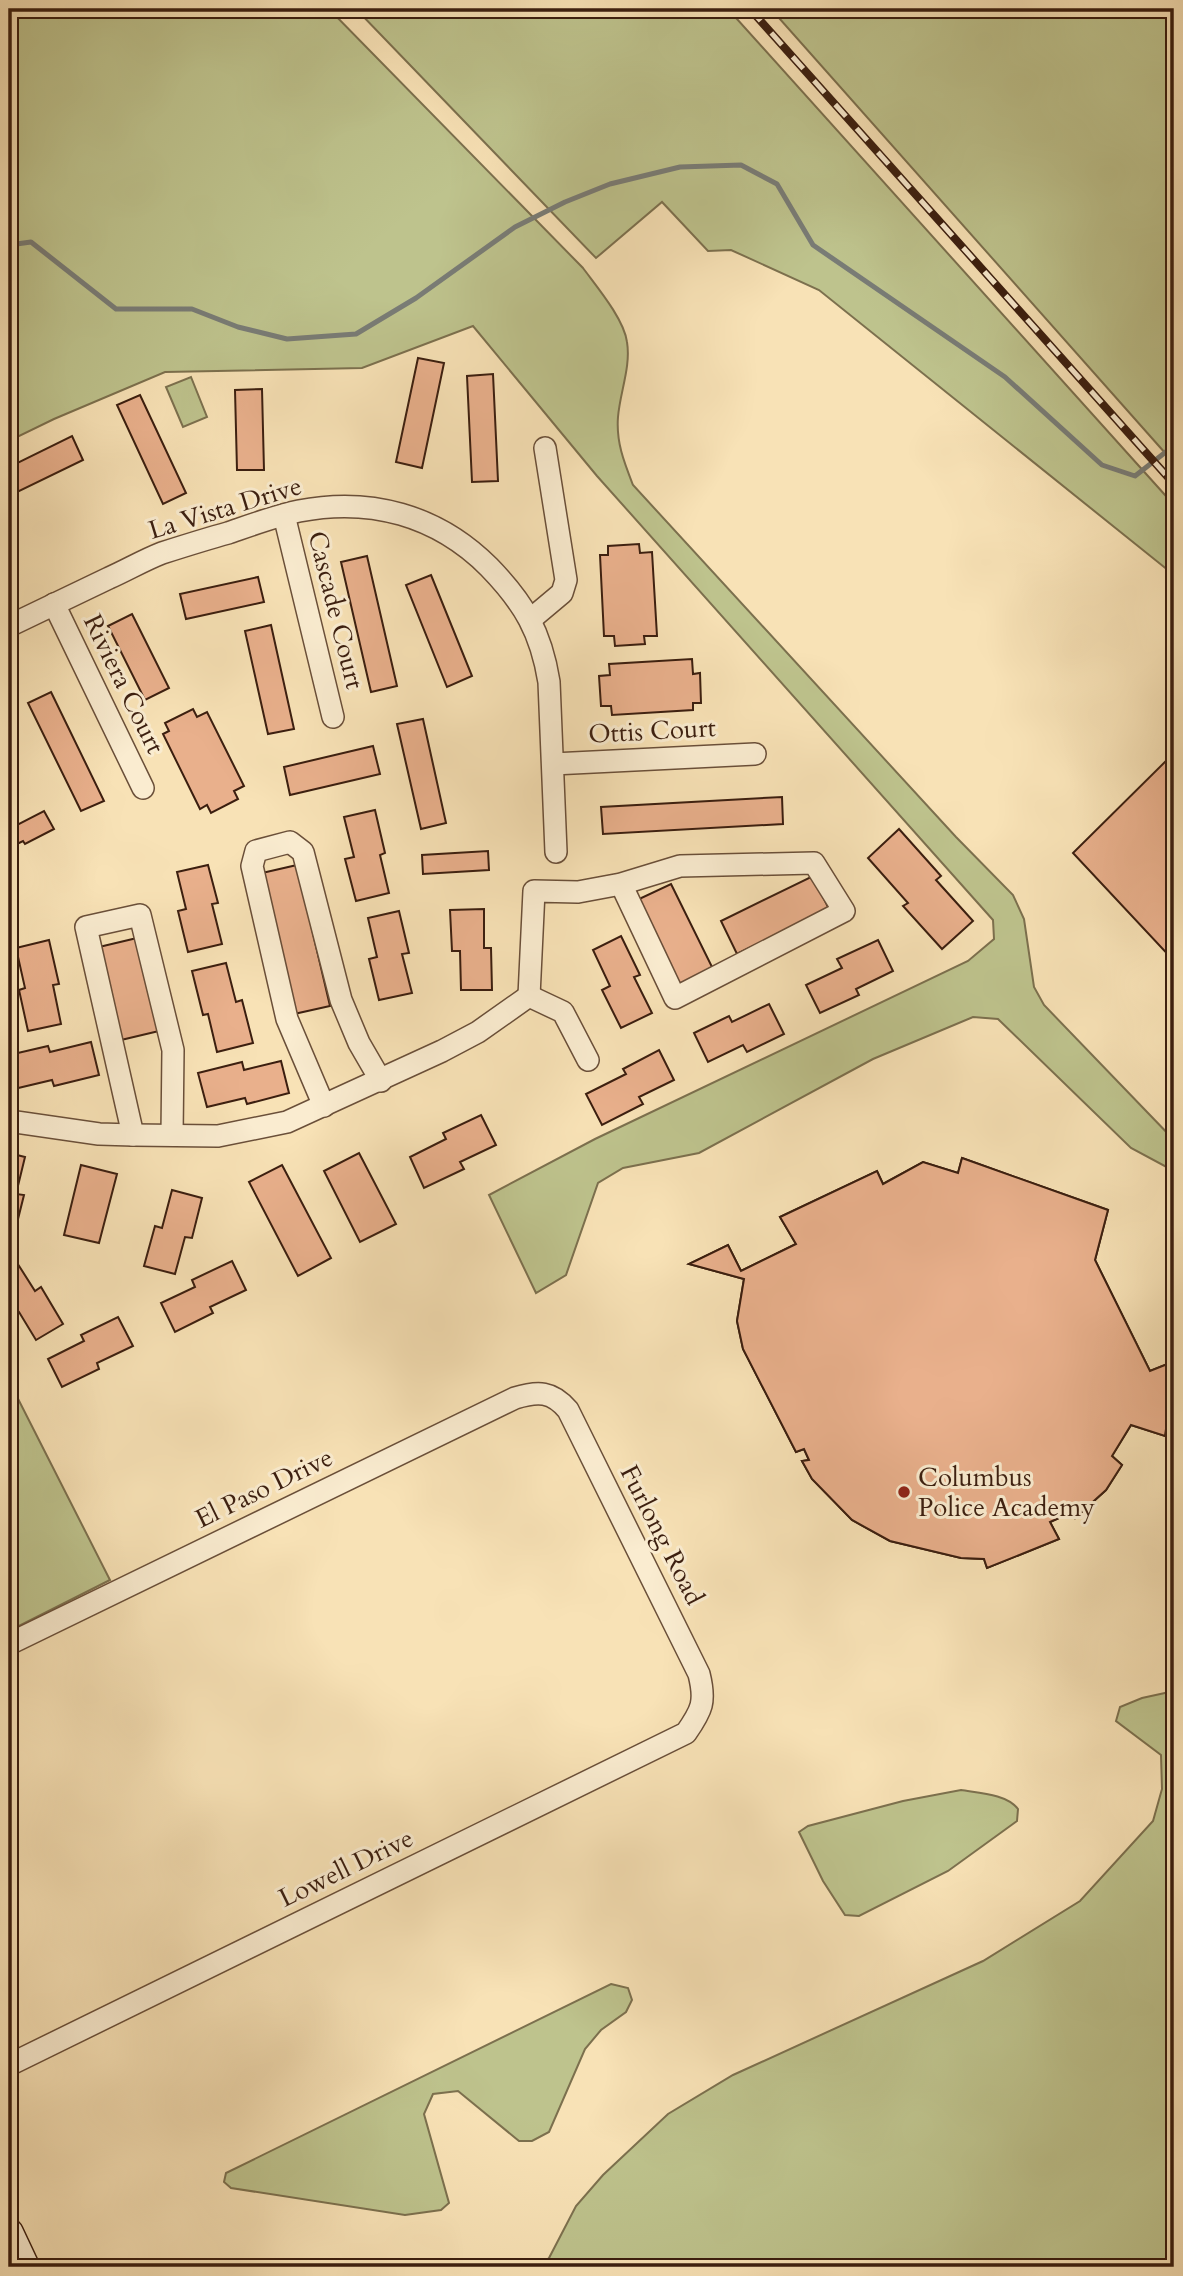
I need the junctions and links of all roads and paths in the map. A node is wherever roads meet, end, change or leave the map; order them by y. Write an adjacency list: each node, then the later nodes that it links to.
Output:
1 (545, 448): 4 (street)
2 (284, 515): 3 (street, La Vista Drive); 4 (street, La Vista Drive); 6 (street, Cascade Court)
3 (54, 604): 5 (street, La Vista Drive); 9 (street, Riviera Court)
4 (531, 619): 8 (street, La Vista Drive)
5 (9, 626)
6 (333, 717)
7 (755, 754): 8 (street, Ottis Court)
8 (552, 765): 10 (street, La Vista Drive)
9 (143, 788)
10 (556, 852)
11 (621, 884): 11 (street); 12 (street)
12 (529, 996): 13 (street); 14 (street)
13 (588, 1060)
14 (381, 1081): 15 (street); 15 (street)
15 (324, 1106): 18 (street)
16 (9, 1121): 17 (street)
17 (133, 1135): 18 (street); 18 (street)
18 (172, 1135)
19 (547, 1395): 20 (street, El Paso Drive); 21 (street, Furlong Road)
20 (9, 1644)
21 (700, 1713): 22 (street, Lowell Drive)
22 (9, 2065)
23 (9, 2233): 24 (main road)
24 (25, 2267)

